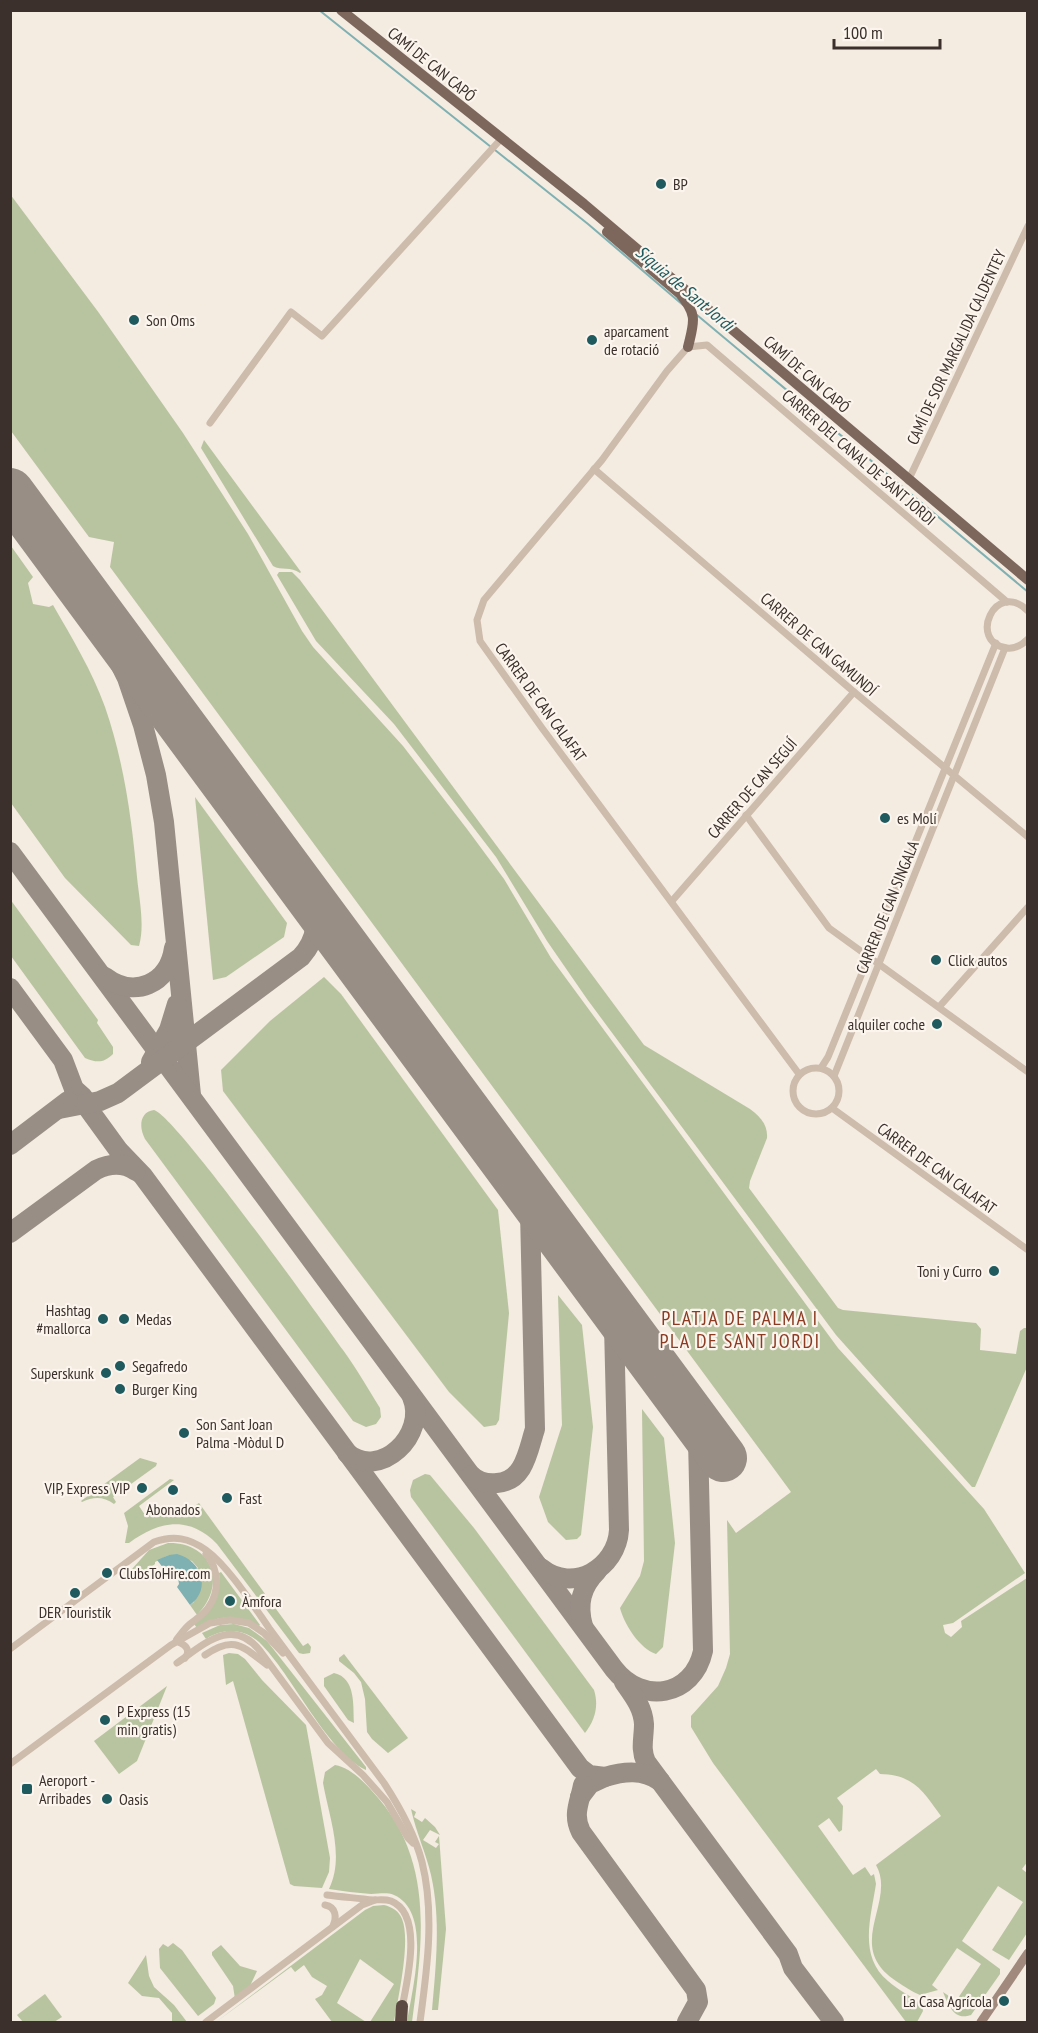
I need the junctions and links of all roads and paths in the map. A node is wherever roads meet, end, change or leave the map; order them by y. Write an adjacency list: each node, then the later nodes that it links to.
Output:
1 (341, 10): 2 (main road, CAMÍ DE CAN CAPÓ)
2 (498, 142): 3 (main road, CAMÍ DE CAN CAPÓ); 6 (street)
3 (584, 204): 5 (main road); 8 (main road, CAMÍ DE CAN CAPÓ)
4 (1028, 226): 8 (street, CAMÍ DE SOR MARGALIDA CALDENTEY)
5 (688, 347): 7 (street, CARRER DE CAN CALAFAT); 10 (street, CARRER DEL CANAL DE SANT JORDI)
6 (210, 423)
7 (594, 469): 15 (street, CARRER DE CAN GAMUNDÍ); 20 (street, CARRER DE CAN CALAFAT)
8 (908, 481): 9 (main road, CAMÍ DE CAN CAPÓ)
9 (1028, 580)
10 (1007, 602): 11 (street, CARRER DEL CANAL DE SANT JORDI); 13 (street)
11 (1028, 611)
12 (1028, 639): 14 (street)
13 (996, 643): 14 (street); 16 (street, CARRER DE CAN SINGALA)
14 (1005, 648): 17 (street, CARRER DE CAN SINGALA)
15 (854, 692): 16 (street, CARRER DE CAN GAMUNDÍ); 18 (street, CARRER DE CAN SEGUÍ)
16 (946, 768): 17 (street, CARRER DE CAN GAMUNDÍ); 22 (street, CARRER DE CAN SINGALA)
17 (955, 775): 19 (street, CARRER DE CAN GAMUNDÍ); 23 (street, CARRER DE CAN SINGALA)
18 (746, 816): 20 (street, CARRER DE CAN SEGUÍ); 22 (street)
19 (1028, 837)
20 (672, 901): 27 (street, CARRER DE CAN CALAFAT)
21 (1028, 907): 24 (street)
22 (868, 956): 23 (street); 25 (street, CARRER DE CAN SINGALA)
23 (878, 964): 24 (street); 28 (street, CARRER DE CAN SINGALA)
24 (939, 1008): 26 (street)
25 (821, 1068): 27 (street); 28 (street)
26 (1028, 1072)
27 (799, 1074): 29 (street)
28 (834, 1076): 29 (street)
29 (831, 1108): 30 (street, CARRER DE CAN CALAFAT)
30 (1028, 1250)
31 (199, 1546): 32 (street); 33 (street); 38 (street)
32 (176, 1641): 35 (street); 38 (street); 39 (street)
33 (10, 1649)
34 (205, 1654): 37 (street)
35 (185, 1658): 36 (street); 37 (street)
36 (177, 1663)
37 (273, 1670): 40 (street)
38 (307, 1679): 40 (street)
39 (10, 1764)
40 (417, 1846): 49 (street)
41 (327, 1895): 42 (street)
42 (375, 1900): 44 (street); 46 (street)
43 (325, 1905): 44 (street)
44 (333, 1927): 47 (street)
45 (1028, 1953): 50 (street)
46 (402, 2006): 48 (highway)
47 (206, 2022)
48 (400, 2022)
49 (420, 2022)
50 (981, 2022)

